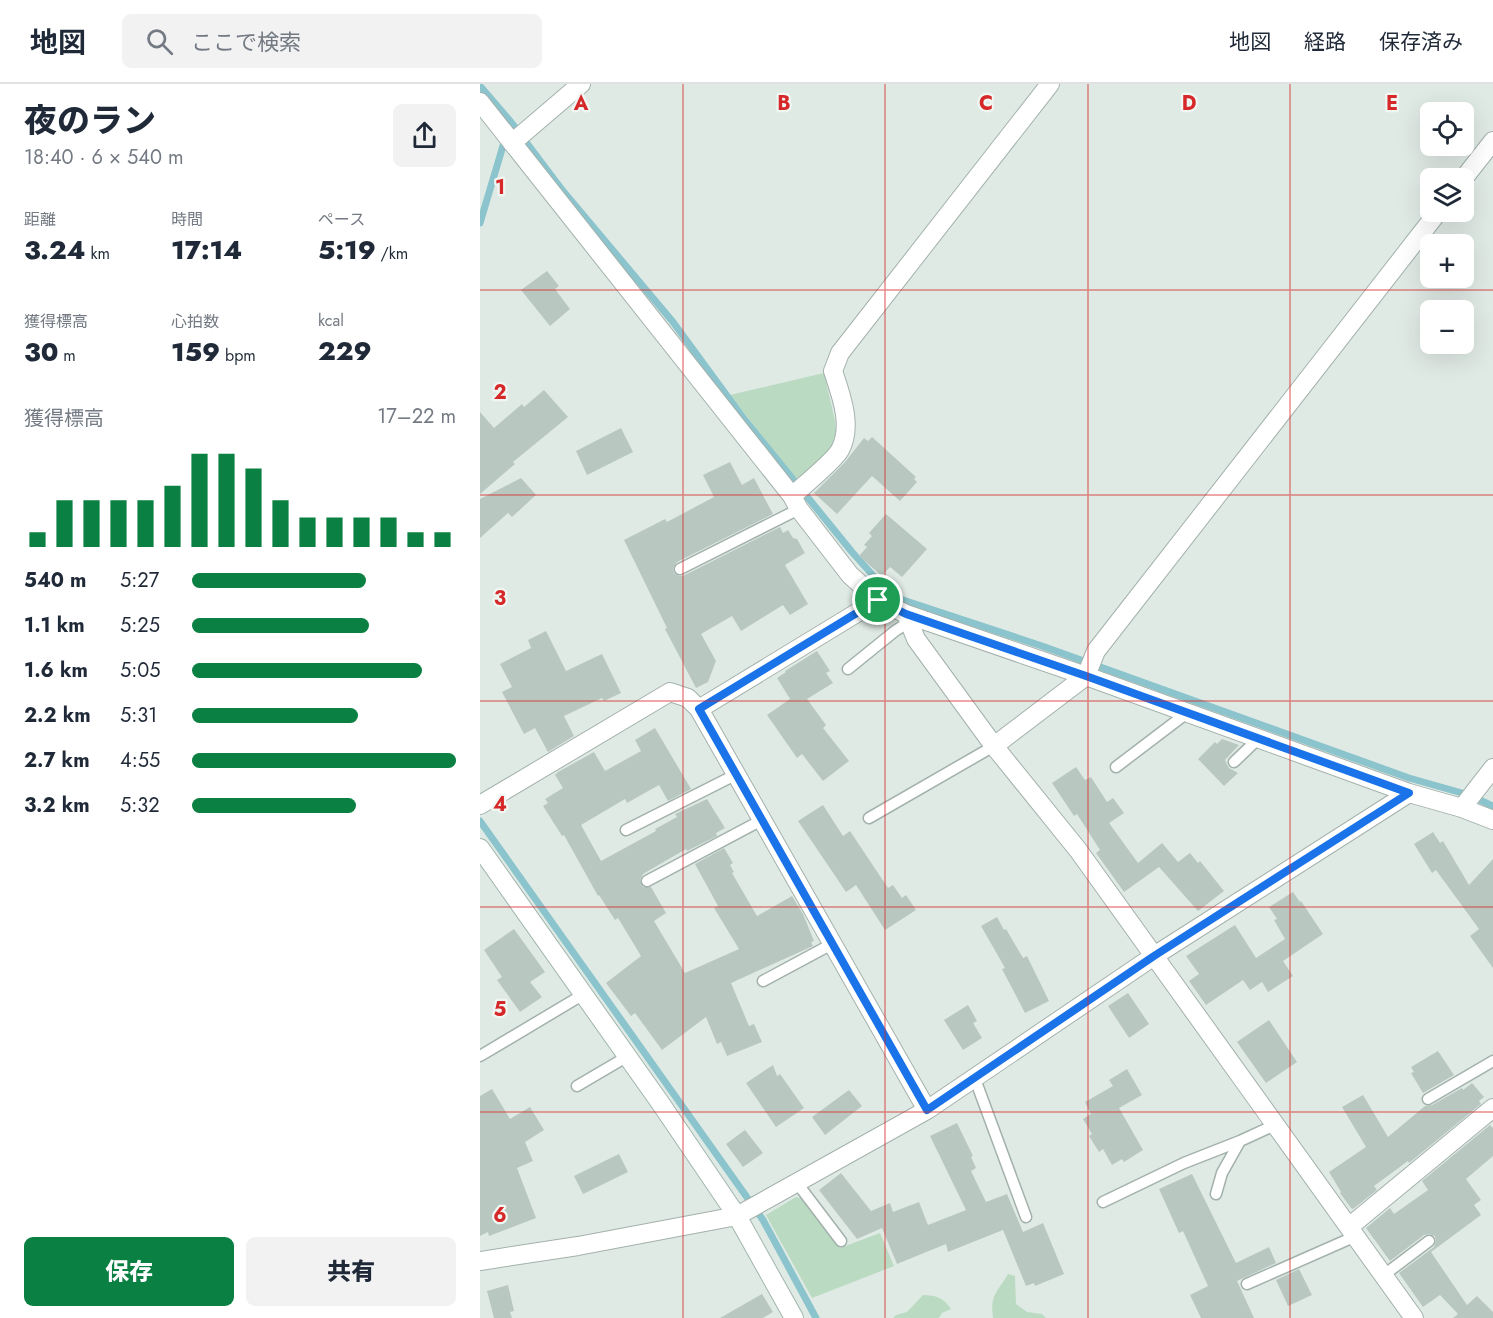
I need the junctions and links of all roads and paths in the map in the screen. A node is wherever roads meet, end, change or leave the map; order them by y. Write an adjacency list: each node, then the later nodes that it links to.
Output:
1 (581, 84): 6 (street)
2 (1050, 84): 9 (street)
3 (480, 102): 4 (street)
4 (486, 120): 6 (street)
5 (1493, 141): 7 (street)
6 (512, 143): 9 (street)
7 (1472, 168)
8 (1430, 222): 14 (street)
9 (796, 503): 10 (lane); 11 (street)
10 (680, 569)
11 (878, 600): 12 (street); 15 (street)
12 (908, 618): 13 (lane); 14 (street); 18 (street)
13 (848, 669)
14 (1086, 676): 16 (street); 18 (street)
15 (699, 709): 22 (street); 24 (street)
16 (1187, 713): 17 (street); 20 (lane)
17 (1258, 739): 19 (lane); 23 (street)
18 (994, 746): 26 (lane); 33 (street)
19 (1233, 762)
20 (1116, 767)
21 (1493, 768): 25 (street)
22 (737, 774): 27 (street); 29 (lane)
23 (1409, 793): 25 (street); 33 (street)
24 (480, 805)
25 (1462, 808): 28 (street)
26 (869, 818)
27 (762, 820): 31 (lane); 32 (street)
28 (1493, 820)
29 (626, 830)
30 (480, 848): 35 (street)
31 (647, 882)
32 (832, 944): 34 (lane); 43 (street)
33 (1154, 956): 39 (street); 44 (street)
34 (763, 981)
35 (584, 994): 36 (lane); 37 (street)
36 (480, 1056)
37 (628, 1056): 40 (lane); 49 (street)
38 (1493, 1060): 41 (lane)
39 (975, 1079): 43 (street); 50 (lane)
40 (577, 1086)
41 (1428, 1099)
42 (1493, 1108): 51 (street)
43 (927, 1110): 46 (street)
44 (1275, 1125): 45 (lane); 51 (street)
45 (1240, 1141): 47 (lane); 48 (lane)
46 (797, 1183): 49 (street); 52 (lane)
47 (1216, 1194)
48 (1103, 1202)
49 (737, 1216): 54 (street); 57 (street)
50 (1026, 1217)
51 (1353, 1232): 55 (street); 56 (lane)
52 (841, 1241)
53 (1429, 1241): 55 (lane)
54 (480, 1261)
55 (1384, 1275): 58 (street)
56 (1247, 1284)
57 (794, 1318)
58 (1414, 1318)

